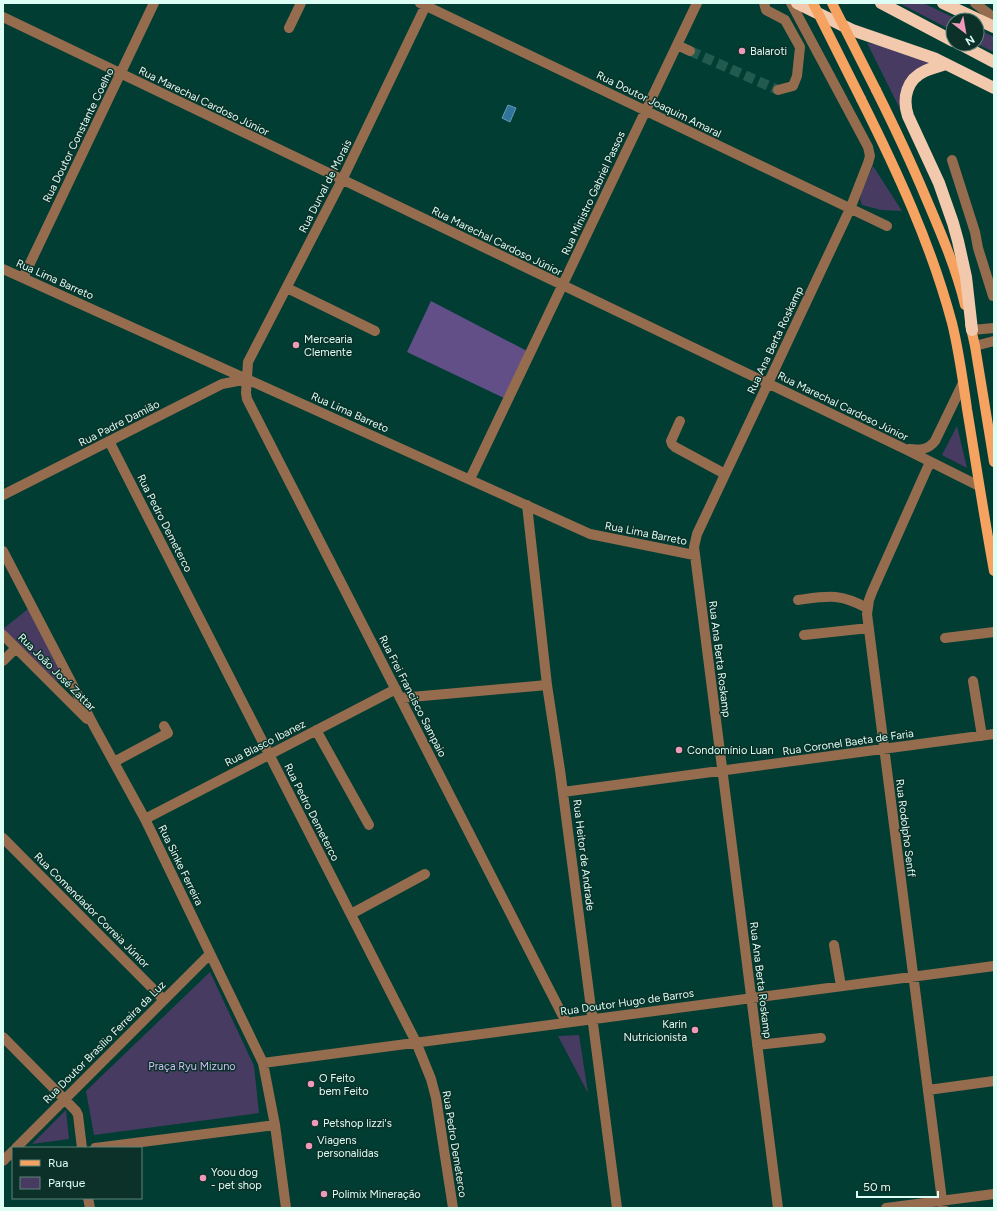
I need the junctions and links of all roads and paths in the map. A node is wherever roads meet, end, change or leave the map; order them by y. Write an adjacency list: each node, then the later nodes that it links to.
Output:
1 (154, 3): 23 (street, Rua Doutor Constante Coelho)
2 (302, 3): 15 (street)
3 (697, 3): 18 (street, Rua Ministro Gabriel Passos)
4 (764, 3): 25 (street)
5 (791, 3): 29 (street, Rua Ana Berta Roskamp)
6 (797, 3): 22 (highway)
7 (813, 3): 42 (main road, bridge)
8 (832, 3): 37 (main road, bridge)
9 (881, 3): 17 (highway)
10 (943, 3): 16 (highway)
11 (975, 3): 14 (street)
12 (424, 4): 26 (street, Rua Doutor Joaquim Amaral); 28 (street, Rua Durval de Morais)
13 (3, 18): 23 (street, Rua Marechal Cardoso Júnior)
14 (994, 18)
15 (290, 28)
16 (994, 28)
17 (945, 37)
18 (677, 45): 19 (street); 26 (street, Rua Ministro Gabriel Passos)
19 (690, 50)
20 (975, 52): 21 (highway)
21 (994, 62)
22 (946, 64): 24 (highway); 37 (highway)
23 (120, 74): 28 (street, Rua Marechal Cardoso Júnior); 32 (street, Rua Doutor Constante Coelho)
24 (994, 88)
25 (778, 90)
26 (646, 111): 29 (street, Rua Doutor Joaquim Amaral); 33 (street, Rua Ministro Gabriel Passos)
27 (952, 160): 35 (street)
28 (342, 180): 33 (street, Rua Marechal Cardoso Júnior); 34 (street, Rua Durval de Morais)
29 (850, 209): 30 (street, Rua Doutor Joaquim Amaral); 43 (street, Rua Ana Berta Roskamp)
30 (887, 226)
31 (3, 269): 32 (street, Rua Lima Barreto)
32 (23, 278): 41 (street, Rua Lima Barreto)
33 (562, 286): 43 (street, Rua Marechal Cardoso Júnior); 50 (street, Rua Ministro Gabriel Passos)
34 (287, 288): 38 (street); 41 (street, Rua Durval de Morais)
35 (994, 296)
36 (994, 328): 37 (street)
37 (972, 330): 40 (main road)
38 (375, 331)
39 (994, 341): 40 (street)
40 (975, 346): 48 (main road)
41 (248, 379): 45 (street, Rua Padre Damião); 50 (street, Rua Lima Barreto); 68 (street, Rua Frei Francisco Sampaio)
42 (963, 383): 46 (street); 51 (main road)
43 (768, 384): 46 (street, Rua Marechal Cardoso Júnior); 49 (street, Rua Ana Berta Roskamp)
44 (680, 421): 49 (street)
45 (109, 441): 52 (street, Rua Padre Damião); 75 (street, Rua Pedro Demeterco)
46 (905, 449): 47 (street, Rua Marechal Cardoso Júnior)
47 (930, 462): 51 (street, Rua Marechal Cardoso Júnior); 58 (street, Rua Rodolpho Senff)
48 (994, 462)
49 (725, 474): 55 (street, Rua Ana Berta Roskamp)
50 (470, 480): 53 (street, Rua Lima Barreto)
51 (980, 486): 56 (main road)
52 (3, 495)
53 (526, 505): 55 (street, Rua Lima Barreto); 67 (street, Rua Heitor de Andrade)
54 (3, 551): 69 (street, Rua Sinke Ferreira)
55 (694, 555): 77 (street, Rua Ana Berta Roskamp)
56 (994, 571)
57 (798, 600): 58 (street)
58 (868, 608): 59 (street, Rua Rodolpho Senff)
59 (868, 628): 62 (street); 74 (street, Rua Rodolpho Senff)
60 (994, 632): 63 (street)
61 (3, 635): 64 (street, Rua João José Zattar)
62 (804, 635)
63 (945, 638)
64 (16, 648): 65 (street); 69 (street, Rua João José Zattar)
65 (3, 661)
66 (973, 681): 73 (street)
67 (547, 685): 68 (street, Rua Blasco Ibanez); 78 (street, Rua Heitor de Andrade)
68 (398, 694): 71 (street, Rua Blasco Ibanez); 92 (street, Rua Frei Francisco Sampaio)
69 (94, 726): 76 (street, Rua Sinke Ferreira)
70 (164, 726): 76 (street)
71 (316, 730): 75 (street, Rua Blasco Ibanez); 80 (street)
72 (994, 734): 73 (street, Rua Coronel Baeta de Faria)
73 (982, 736): 74 (street, Rua Coronel Baeta de Faria)
74 (884, 749): 77 (street, Rua Coronel Baeta de Faria); 87 (street, Rua Rodolpho Senff)
75 (270, 754): 79 (street, Rua Blasco Ibanez); 83 (street, Rua Pedro Demeterco)
76 (114, 762): 79 (street, Rua Sinke Ferreira)
77 (722, 771): 78 (street, Rua Coronel Baeta de Faria); 89 (street, Rua Ana Berta Roskamp)
78 (563, 792): 91 (street, Rua Heitor de Andrade)
79 (145, 819): 85 (street, Rua Sinke Ferreira)
80 (369, 825)
81 (3, 838): 90 (street, Rua Comendador Correia Júnior)
82 (425, 874): 83 (street)
83 (351, 914): 95 (street, Rua Pedro Demeterco)
84 (834, 945): 88 (street)
85 (210, 954): 90 (street, Rua Doutor Brasílio Ferreira da Luz); 97 (street, Rua Sinke Ferreira)
86 (994, 966): 87 (street, Rua Doutor Hugo de Barros)
87 (913, 976): 88 (street, Rua Doutor Hugo de Barros); 99 (street, Rua Rodolpho Senff)
88 (841, 986): 89 (street, Rua Doutor Hugo de Barros)
89 (751, 998): 91 (street, Rua Doutor Hugo de Barros); 96 (street, Rua Ana Berta Roskamp)
90 (164, 1000): 100 (street, Rua Doutor Brasílio Ferreira da Luz)
91 (592, 1019): 92 (street, Rua Doutor Hugo de Barros); 109 (street, Rua Heitor de Andrade)
92 (566, 1022): 95 (street, Rua Doutor Hugo de Barros)
93 (3, 1037): 100 (street)
94 (821, 1038): 96 (street)
95 (416, 1042): 97 (street, Rua Doutor Hugo de Barros); 108 (street, Rua Pedro Demeterco)
96 (757, 1046): 110 (street, Rua Ana Berta Roskamp)
97 (263, 1063): 101 (street, Rua Sinke Ferreira)
98 (994, 1081): 99 (street)
99 (928, 1090): 106 (street, Rua Rodolpho Senff)
100 (65, 1099): 102 (street, Rua Doutor Brasílio Ferreira da Luz); 103 (street)
101 (275, 1125): 104 (street); 107 (street, Rua Sinke Ferreira)
102 (17, 1147)
103 (82, 1147)
104 (102, 1147)
105 (994, 1194): 106 (street)
106 (942, 1204): 111 (street)
107 (286, 1208)
108 (452, 1208)
109 (617, 1208)
110 (778, 1208)
111 (886, 1208)

